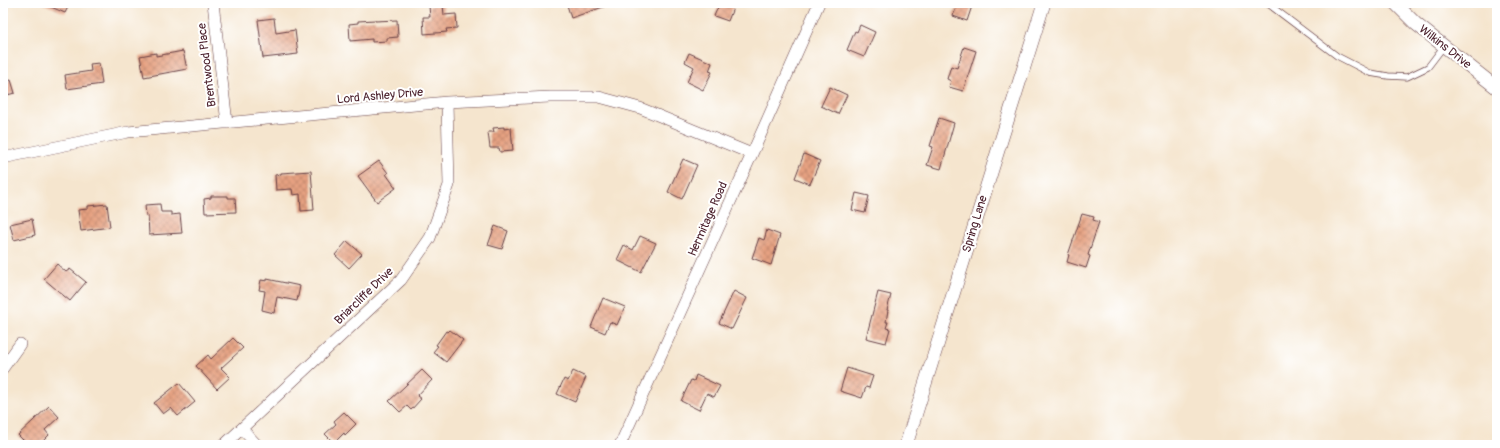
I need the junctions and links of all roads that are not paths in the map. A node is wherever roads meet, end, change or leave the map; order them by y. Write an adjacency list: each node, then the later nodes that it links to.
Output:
1 (213, 3): 9 (street, Brentwood Place)
2 (819, 3): 10 (street, Hermitage Road)
3 (1044, 3): 18 (street, Spring Lane)
4 (1267, 3): 6 (lane)
5 (1395, 3): 6 (street, Wilkins Drive)
6 (1444, 46): 7 (street, Wilkins Drive)
7 (1497, 88)
8 (447, 102): 9 (street, Lord Ashley Drive); 10 (street, Lord Ashley Drive); 14 (street, Briarcliffe Drive)
9 (227, 123): 11 (street, Lord Ashley Drive)
10 (752, 154): 17 (street, Hermitage Road)
11 (3, 158)
12 (20, 344): 13 (street)
13 (3, 368)
14 (242, 429): 15 (street, Briarcliffe Drive); 16 (street)
15 (224, 445)
16 (257, 445)
17 (620, 445)
18 (906, 445)

